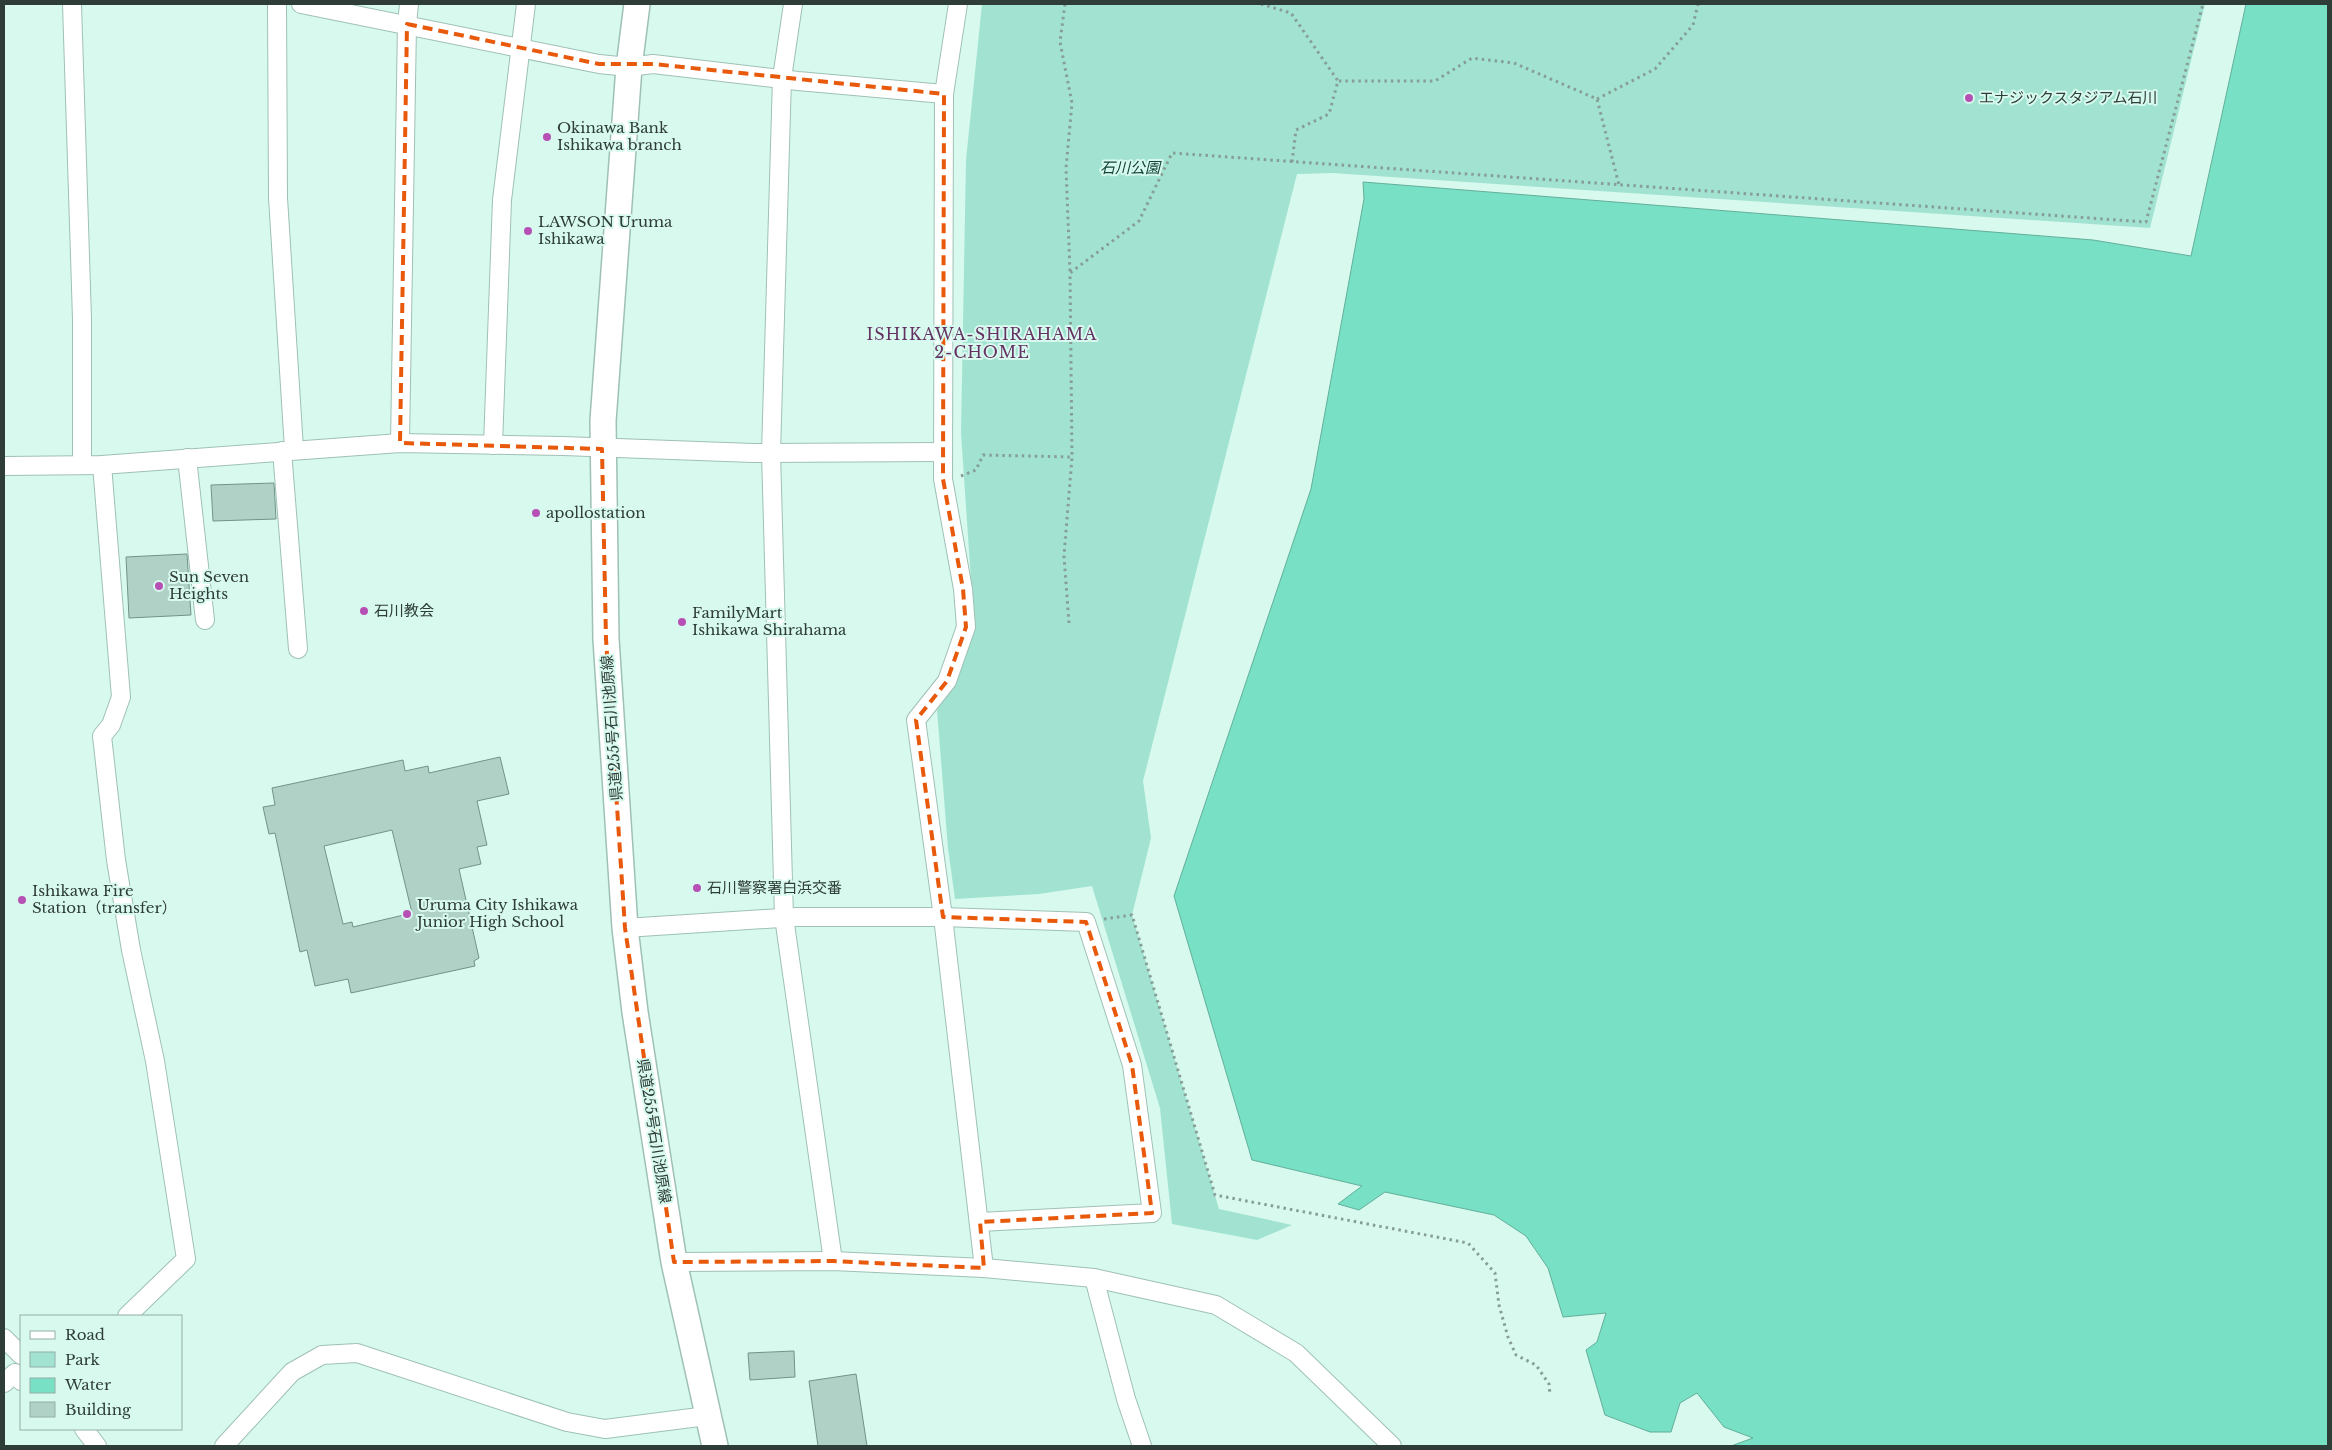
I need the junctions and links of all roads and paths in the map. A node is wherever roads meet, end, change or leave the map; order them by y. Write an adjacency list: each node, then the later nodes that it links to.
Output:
1 (72, 4): 31 (street)
2 (277, 4): 26 (street)
3 (301, 4): 13 (street)
4 (409, 4): 13 (street)
5 (526, 4): 14 (street)
6 (637, 4): 15 (main road, 県道255号石川池原線)
7 (792, 4): 16 (street)
8 (958, 4): 18 (street)
9 (1065, 4): 22 (path)
10 (1261, 4): 17 (path)
11 (1698, 4): 19 (path)
12 (2203, 4): 21 (path)
13 (407, 24): 14 (street); 23 (street)
14 (519, 47): 15 (street); 24 (street)
15 (629, 67): 16 (street); 25 (main road, 県道255号石川池原線)
16 (782, 78): 18 (street); 28 (street)
17 (1338, 81): 19 (path); 20 (path)
18 (944, 94): 27 (street)
19 (1597, 99): 21 (path)
20 (1292, 162): 21 (path); 22 (path)
21 (1619, 185)
22 (1070, 273): 29 (path)
23 (400, 443): 24 (street); 26 (street)
24 (493, 445): 25 (street)
25 (602, 449): 28 (street); 41 (main road, 県道255号石川池原線)
26 (288, 450): 30 (street); 37 (street)
27 (944, 452): 28 (street); 39 (street)
28 (771, 453): 38 (street)
29 (1072, 457): 34 (path); 36 (path)
30 (187, 458): 32 (street); 35 (street)
31 (82, 464): 32 (street); 33 (street)
32 (102, 465): 47 (street)
33 (4, 466)
34 (958, 477)
35 (204, 620)
36 (1069, 624)
37 (298, 649)
38 (784, 917): 39 (street); 41 (street); 43 (street)
39 (943, 918): 40 (street); 42 (street)
40 (1086, 922): 42 (street); 52 (path)
41 (625, 928): 44 (main road, 県道255号石川池原線)
42 (980, 1222): 45 (street)
43 (834, 1261): 44 (street); 45 (street)
44 (674, 1262): 53 (main road, 県道255号石川池原線)
45 (984, 1268): 46 (street)
46 (1094, 1278): 58 (street); 59 (street)
47 (127, 1315)
48 (4, 1338): 49 (street)
49 (20, 1354)
50 (20, 1380): 51 (street)
51 (4, 1383)
52 (1550, 1395)
53 (707, 1416): 56 (street); 57 (main road, 県道255号石川池原線)
54 (85, 1430): 55 (street)
55 (97, 1446)
56 (224, 1446)
57 (715, 1446)
58 (1142, 1446)
59 (1392, 1446)

